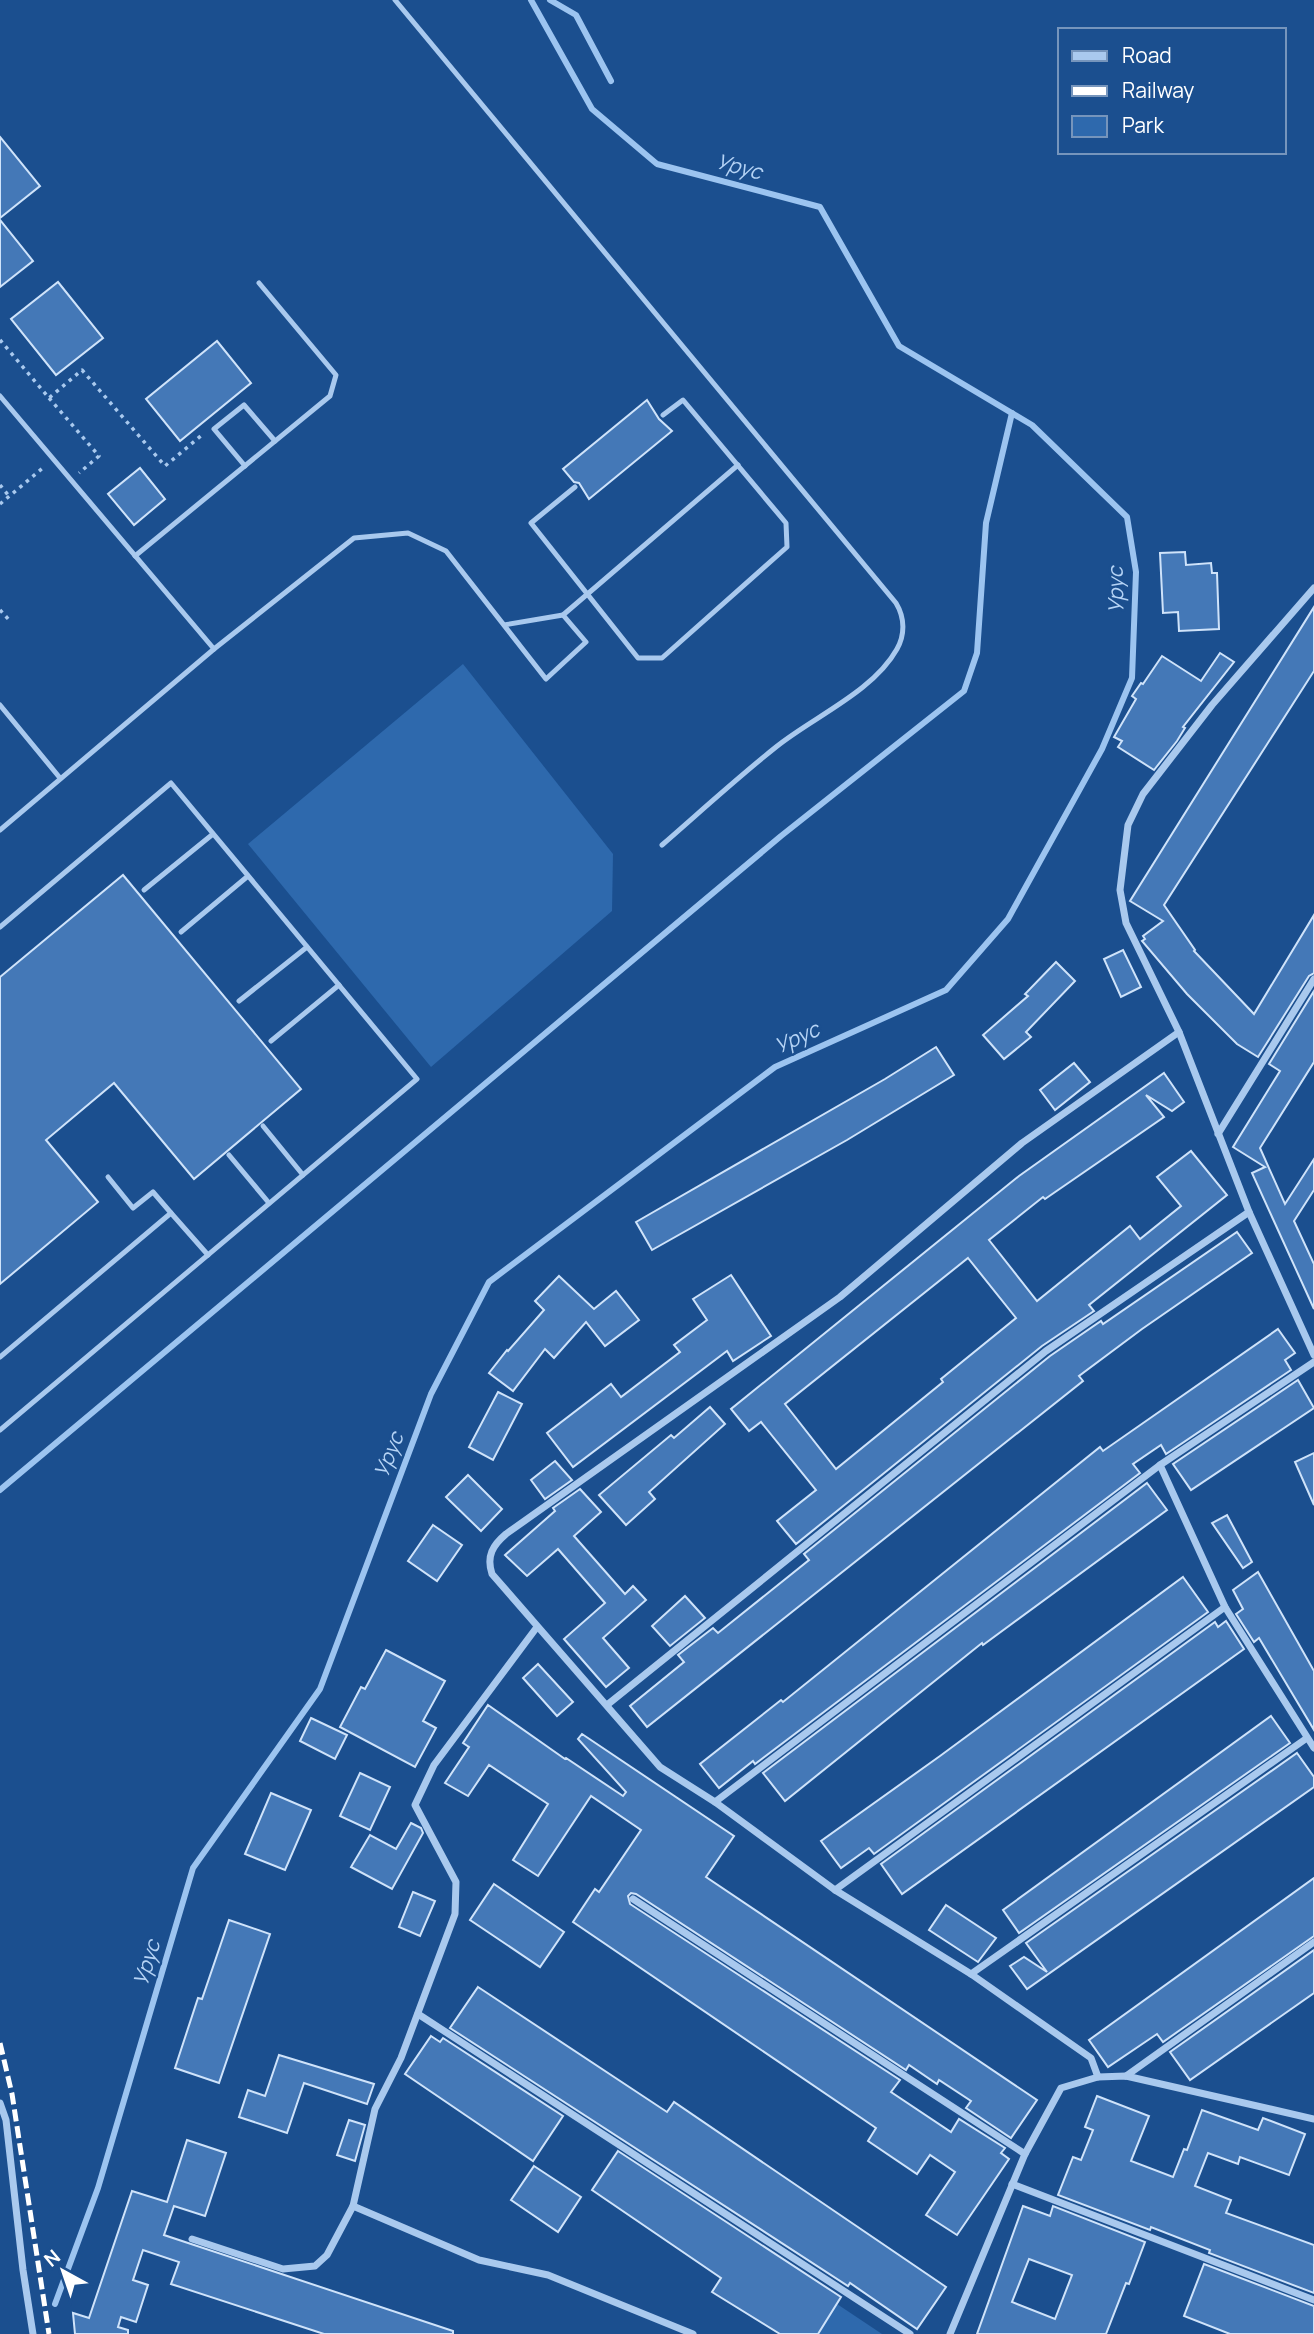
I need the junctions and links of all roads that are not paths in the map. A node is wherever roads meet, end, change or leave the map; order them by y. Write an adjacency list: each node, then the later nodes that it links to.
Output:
1 (395, 0): 19 (lane)
2 (259, 283): 5 (lane)
3 (0, 396): 9 (lane)
4 (663, 415): 6 (lane)
5 (275, 441): 7 (lane); 7 (lane)
6 (738, 465): 11 (lane); 11 (lane)
7 (245, 466): 9 (lane)
8 (575, 487): 11 (lane)
9 (135, 556): 14 (lane)
10 (1314, 588): 28 (street)
11 (588, 593): 12 (lane)
12 (563, 615): 13 (lane); 13 (lane)
13 (504, 625): 14 (lane)
14 (214, 649): 16 (lane)
15 (0, 705): 16 (lane)
16 (60, 779): 17 (lane)
17 (0, 830)
18 (213, 834): 20 (lane); 21 (lane); 22 (lane)
19 (662, 845)
20 (248, 876): 23 (lane); 24 (lane)
21 (144, 890)
22 (0, 927)
23 (181, 932)
24 (307, 947): 26 (lane); 27 (lane)
25 (1314, 979): 31 (street)
26 (339, 985): 29 (lane); 33 (lane)
27 (239, 1001)
28 (1179, 1032): 31 (street); 45 (street)
29 (271, 1041)
30 (263, 1126): 33 (lane)
31 (1218, 1134): 36 (street)
32 (229, 1155): 35 (lane)
33 (303, 1175): 35 (lane)
34 (108, 1177): 37 (lane)
35 (269, 1203): 38 (lane)
36 (1249, 1212): 40 (street); 46 (street)
37 (171, 1213): 38 (lane); 39 (lane)
38 (208, 1255): 42 (lane)
39 (1, 1355)
40 (1314, 1355)
41 (1314, 1362): 43 (street)
42 (0, 1430)
43 (1160, 1465): 44 (street); 49 (street)
44 (1224, 1607): 47 (street); 50 (street)
45 (537, 1627): 46 (street); 54 (street)
46 (607, 1705): 49 (street)
47 (1307, 1738): 48 (street); 53 (street)
48 (1314, 1748)
49 (715, 1802): 50 (street)
50 (835, 1890): 53 (street)
51 (633, 1899): 59 (street)
52 (1314, 1942): 55 (street)
53 (971, 1974): 56 (street)
54 (418, 2014): 61 (street); 66 (street)
55 (1126, 2076): 56 (street); 58 (street)
56 (1098, 2077): 59 (street)
57 (0, 2103): 64 (street)
58 (1314, 2119)
59 (1025, 2154): 60 (street)
60 (1012, 2183): 63 (street); 67 (street)
61 (353, 2206): 62 (street); 65 (street)
62 (192, 2239)
63 (1314, 2301)
64 (33, 2334)
65 (693, 2334)
66 (910, 2334)
67 (950, 2334)

